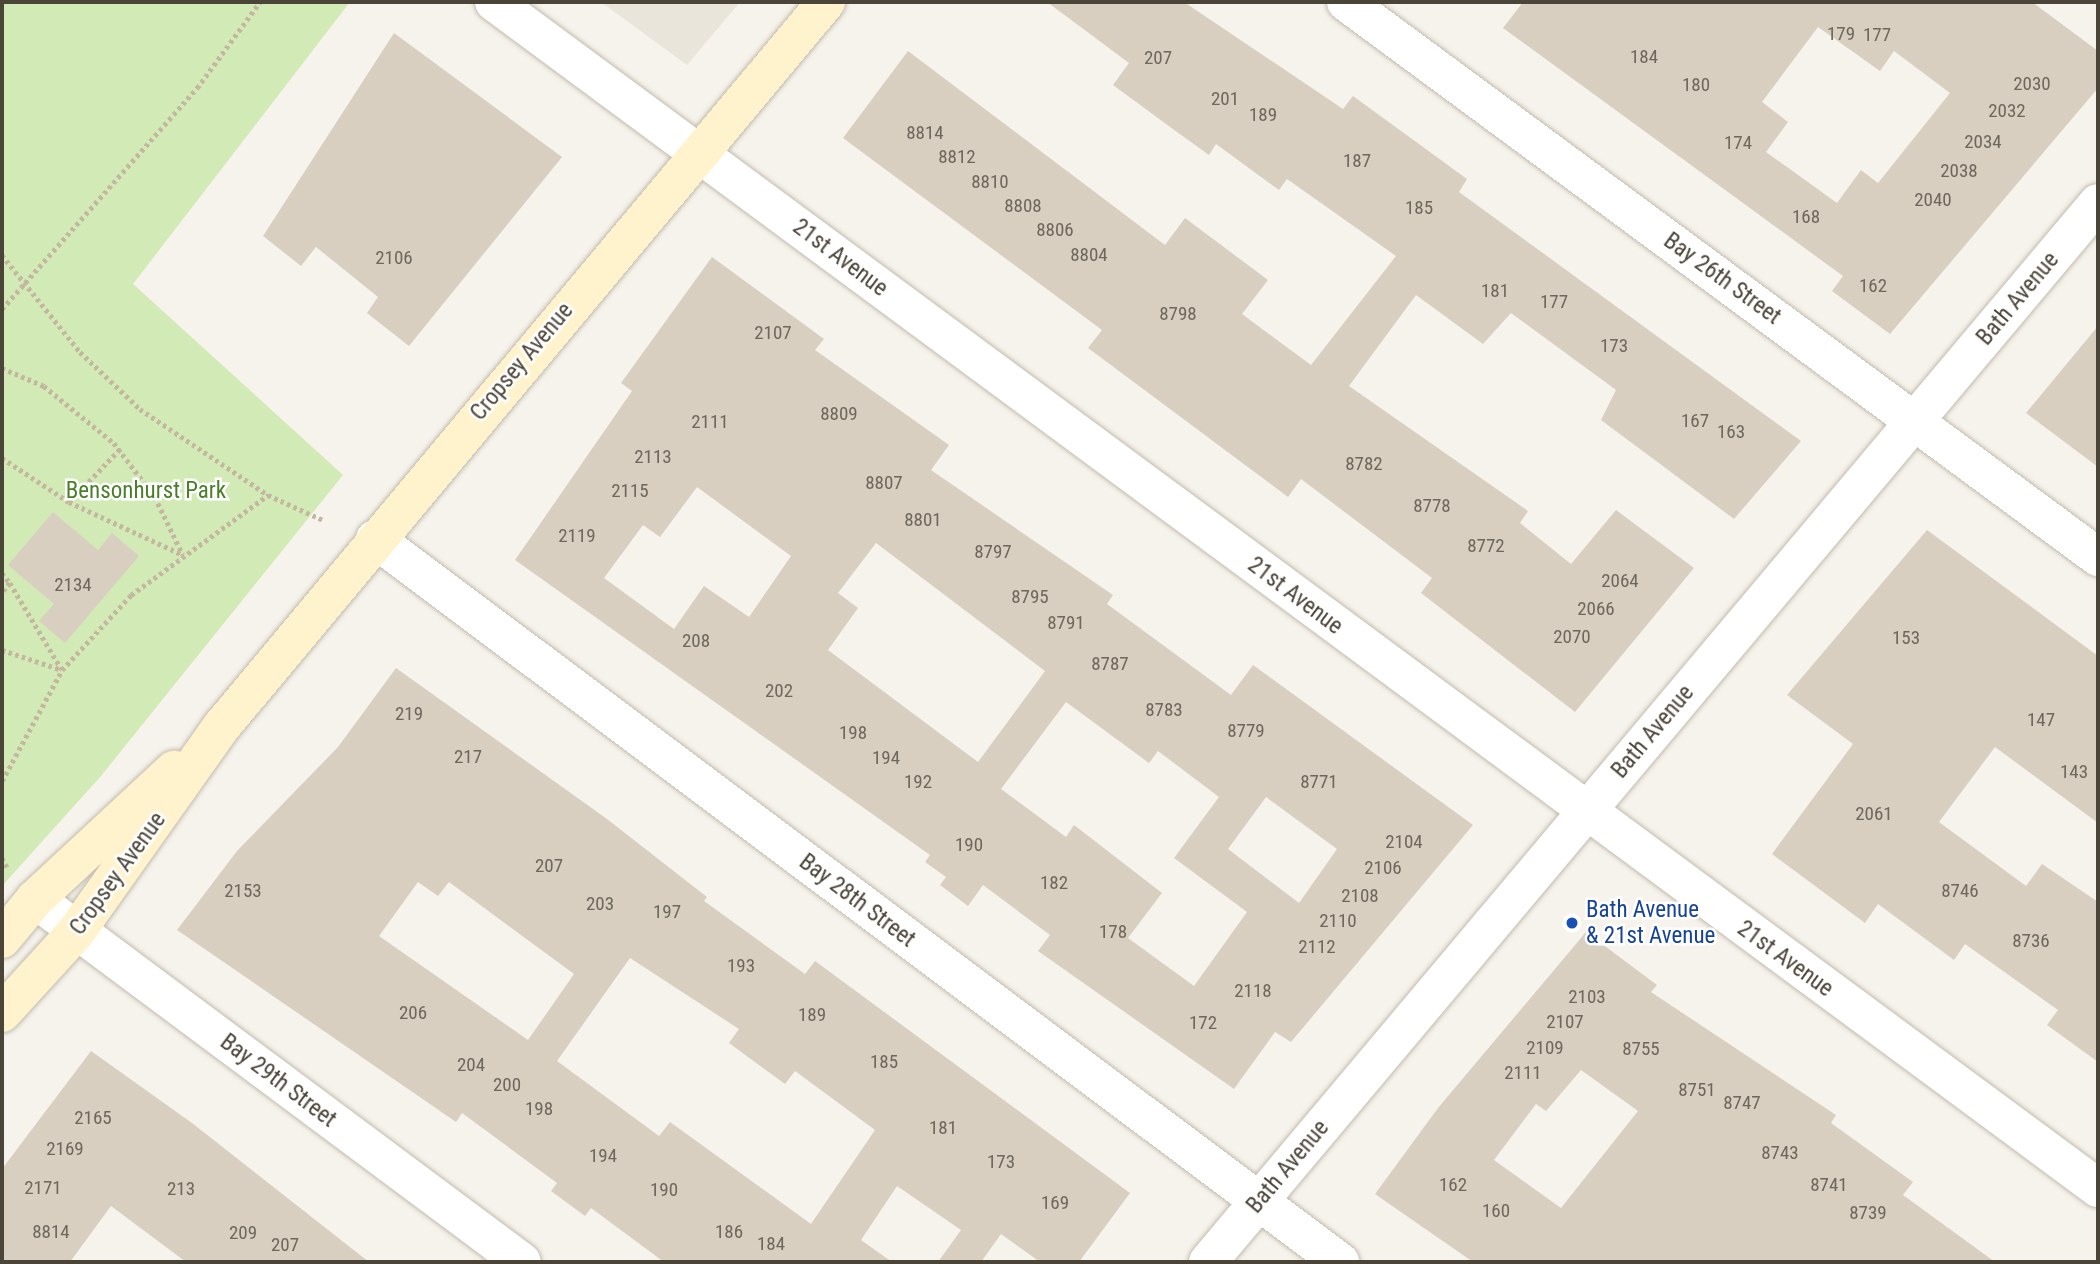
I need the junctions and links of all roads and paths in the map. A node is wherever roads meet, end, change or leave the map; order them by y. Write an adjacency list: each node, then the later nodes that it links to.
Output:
1 (260, 2): 8 (path)
2 (494, 2): 5 (street, 21st Avenue)
3 (826, 2): 5 (main road, Cropsey Avenue)
4 (1346, 2): 11 (street, Bay 26th Street)
5 (698, 153): 17 (main road, Cropsey Avenue); 27 (street, 21st Avenue)
6 (2098, 203): 11 (street, Bath Avenue)
7 (2, 255): 8 (path)
8 (24, 286): 9 (path); 14 (path)
9 (2, 309)
10 (2, 368): 12 (path)
11 (1914, 421): 19 (street, Bay 26th Street); 27 (street, Bath Avenue)
12 (120, 449): 15 (path); 18 (path)
13 (2, 458): 15 (path)
14 (268, 495): 16 (path); 18 (path)
15 (69, 502): 18 (path)
16 (323, 520)
17 (375, 539): 25 (main road, Cropsey Avenue); 33 (street, Bay 28th Street)
18 (183, 555): 24 (path)
19 (2098, 557)
20 (2, 573): 21 (path)
21 (10, 583): 22 (path); 24 (path)
22 (2, 593)
23 (2, 650): 24 (path)
24 (62, 670): 26 (path)
25 (222, 726): 28 (main road, Cropsey Avenue); 29 (main road, Cropsey Avenue)
26 (2, 781)
27 (1585, 812): 32 (street, 21st Avenue); 33 (street, Bath Avenue)
28 (34, 899): 29 (street, Bay 29th Street); 30 (main road, Cropsey Avenue)
29 (76, 932): 31 (main road, Cropsey Avenue); 34 (street, Bay 29th Street)
30 (2, 939)
31 (2, 1013)
32 (2098, 1188)
33 (1258, 1202): 35 (street, Bath Avenue); 36 (street, Bay 28th Street)
34 (522, 1262)
35 (1208, 1262)
36 (1340, 1262)

